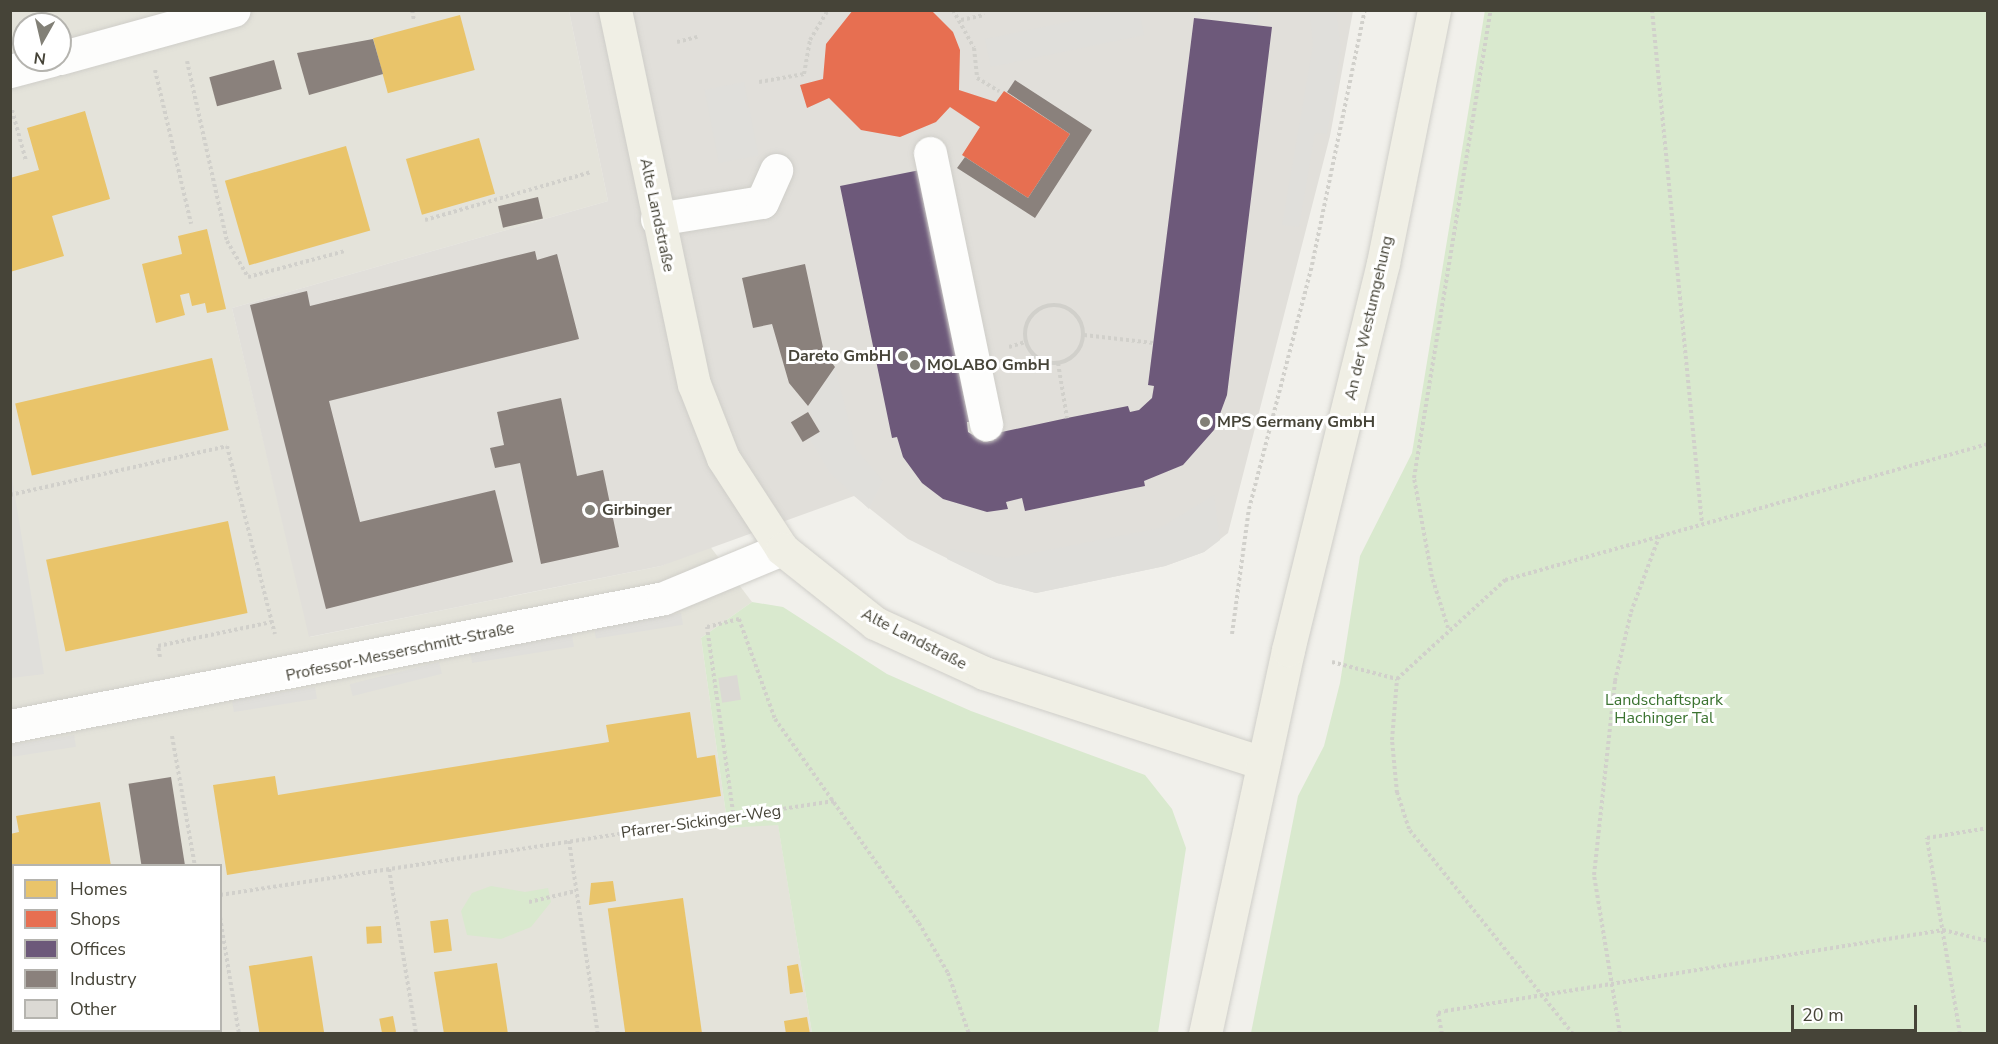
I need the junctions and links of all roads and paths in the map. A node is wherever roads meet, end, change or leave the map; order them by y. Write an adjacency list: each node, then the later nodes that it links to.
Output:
1 (234, 10): 13 (street)
2 (412, 10): 11 (path)
3 (615, 10): 25 (main road, Alte Landstraße)
4 (828, 10): 18 (path)
5 (953, 10): 12 (path)
6 (1365, 10): 43 (path)
7 (1434, 10): 50 (main road, An der Westumgehung)
8 (1491, 10): 42 (path)
9 (1652, 10): 38 (path)
10 (984, 15): 12 (path)
11 (414, 20)
12 (961, 20): 19 (path)
13 (179, 26): 16 (street); 28 (path)
14 (697, 37): 15 (path)
15 (676, 42)
16 (72, 55)
17 (156, 74): 27 (path)
18 (759, 82)
19 (999, 91)
20 (10, 103): 22 (path)
21 (930, 153): 35 (street)
22 (26, 161)
23 (776, 170): 25 (street)
24 (591, 172): 26 (path)
25 (657, 219): 40 (main road, Alte Landstraße)
26 (425, 220)
27 (191, 224)
28 (345, 251)
29 (1084, 335): 30 (path); 31 (path); 33 (path)
30 (1025, 342): 32 (path); 33 (path)
31 (1154, 343)
32 (1018, 345)
33 (1058, 363): 34 (path)
34 (1067, 418)
35 (986, 423)
36 (1988, 444): 38 (path)
37 (10, 495): 41 (path)
38 (1702, 524): 39 (path)
39 (1659, 537): 42 (path); 63 (path)
40 (782, 549): 45 (street, Professor-Messerschmitt-Straße); 50 (main road, Alte Landstraße)
41 (272, 622): 45 (path); 47 (path)
42 (1448, 628): 46 (path)
43 (1232, 634)
44 (1332, 662): 46 (path)
45 (284, 676): 47 (street, Professor-Messerschmitt-Straße)
46 (1397, 679): 64 (path)
47 (171, 699): 48 (street, Professor-Messerschmitt-Straße)
48 (10, 726)
49 (172, 736): 55 (path)
50 (1263, 763): 69 (main road, An der Westumgehung)
51 (834, 801): 52 (path, Pfarrer-Sickinger-Weg); 52 (path); 68 (path)
52 (734, 819): 54 (path, Pfarrer-Sickinger-Weg)
53 (1988, 828): 61 (path)
54 (568, 841): 56 (path, Pfarrer-Sickinger-Weg); 57 (path)
55 (195, 864)
56 (389, 869): 58 (path, Pfarrer-Sickinger-Weg); 66 (path)
57 (576, 891): 59 (path); 67 (path)
58 (222, 895)
59 (529, 902)
60 (222, 929): 65 (path)
61 (1943, 930): 62 (path); 63 (path); 73 (path)
62 (1988, 941)
63 (1612, 984): 64 (path); 72 (path)
64 (1540, 996): 70 (path); 71 (path)
65 (239, 1034)
66 (416, 1034)
67 (598, 1034)
68 (969, 1034)
69 (1205, 1034)
70 (1442, 1034)
71 (1573, 1034)
72 (1620, 1034)
73 (1959, 1034)

